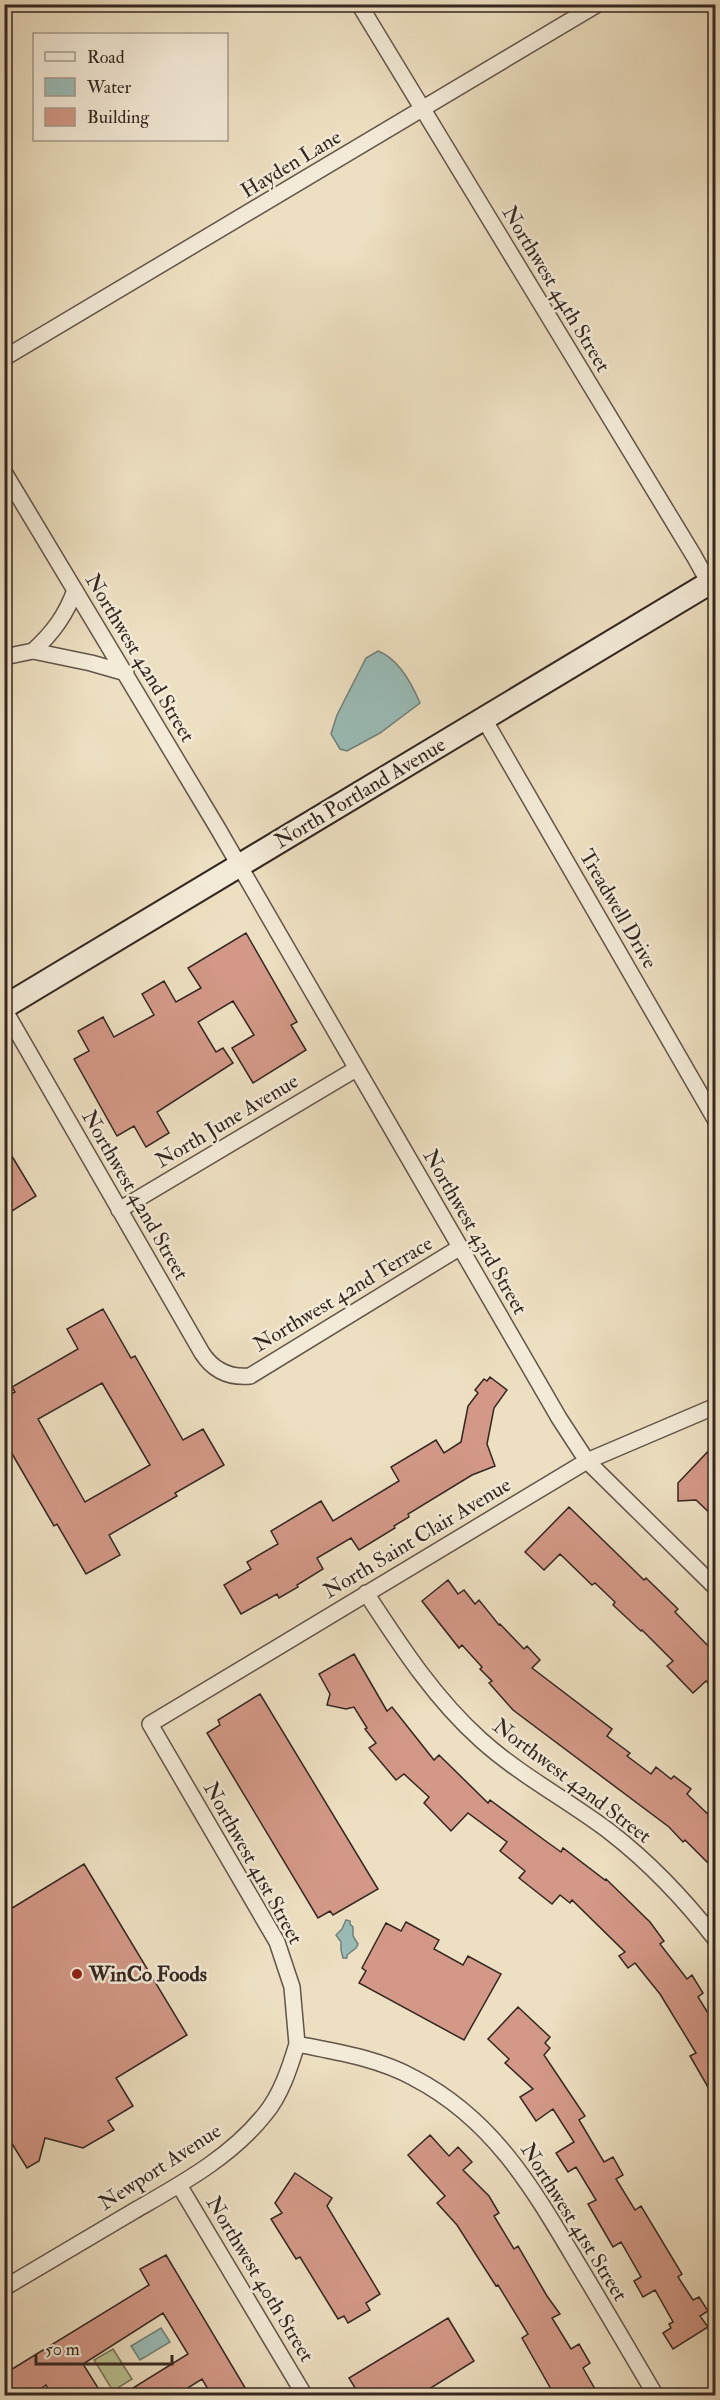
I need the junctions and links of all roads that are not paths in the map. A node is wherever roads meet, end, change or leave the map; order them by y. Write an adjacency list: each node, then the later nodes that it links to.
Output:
1 (359, 4): 3 (street, Northwest 44th Street)
2 (598, 4): 3 (street, Hayden Lane)
3 (422, 110): 4 (street, Hayden Lane); 6 (street, Northwest 44th Street)
4 (4, 358)
5 (4, 472): 7 (street, Northwest 42nd Street)
6 (713, 586): 11 (main road, North Portland Avenue)
7 (75, 590): 8 (street); 10 (street, Northwest 42nd Street)
8 (33, 651): 9 (street); 10 (street)
9 (4, 657)
10 (126, 673): 12 (street, Northwest 42nd Street)
11 (484, 719): 12 (main road, North Portland Avenue); 15 (street, Treadwell Drive)
12 (240, 866): 13 (main road, North Portland Avenue); 14 (street, Northwest 43rd Street)
13 (4, 1008): 16 (street, Northwest 42nd Street)
14 (356, 1069): 16 (street, North June Avenue); 17 (street, Northwest 43rd Street)
15 (716, 1121)
16 (119, 1210): 18 (street, Northwest 42nd Street)
17 (459, 1248): 18 (street, Northwest 42nd Terrace); 20 (street, Northwest 43rd Street)
18 (250, 1376)
19 (716, 1406): 20 (street, North Saint Clair Avenue)
20 (587, 1461): 21 (street, Northwest 43rd Street); 22 (street, North Saint Clair Avenue)
21 (716, 1588)
22 (366, 1593): 23 (street, North Saint Clair Avenue); 24 (street, Northwest 42nd Street)
23 (150, 1724): 25 (street, Northwest 41st Street)
24 (716, 1940)
25 (297, 2044): 26 (street, Newport Avenue); 29 (street, Northwest 41st Street)
26 (179, 2185): 27 (street, Newport Avenue); 28 (street, Northwest 40th Street)
27 (4, 2288)
28 (305, 2396)
29 (656, 2396)

